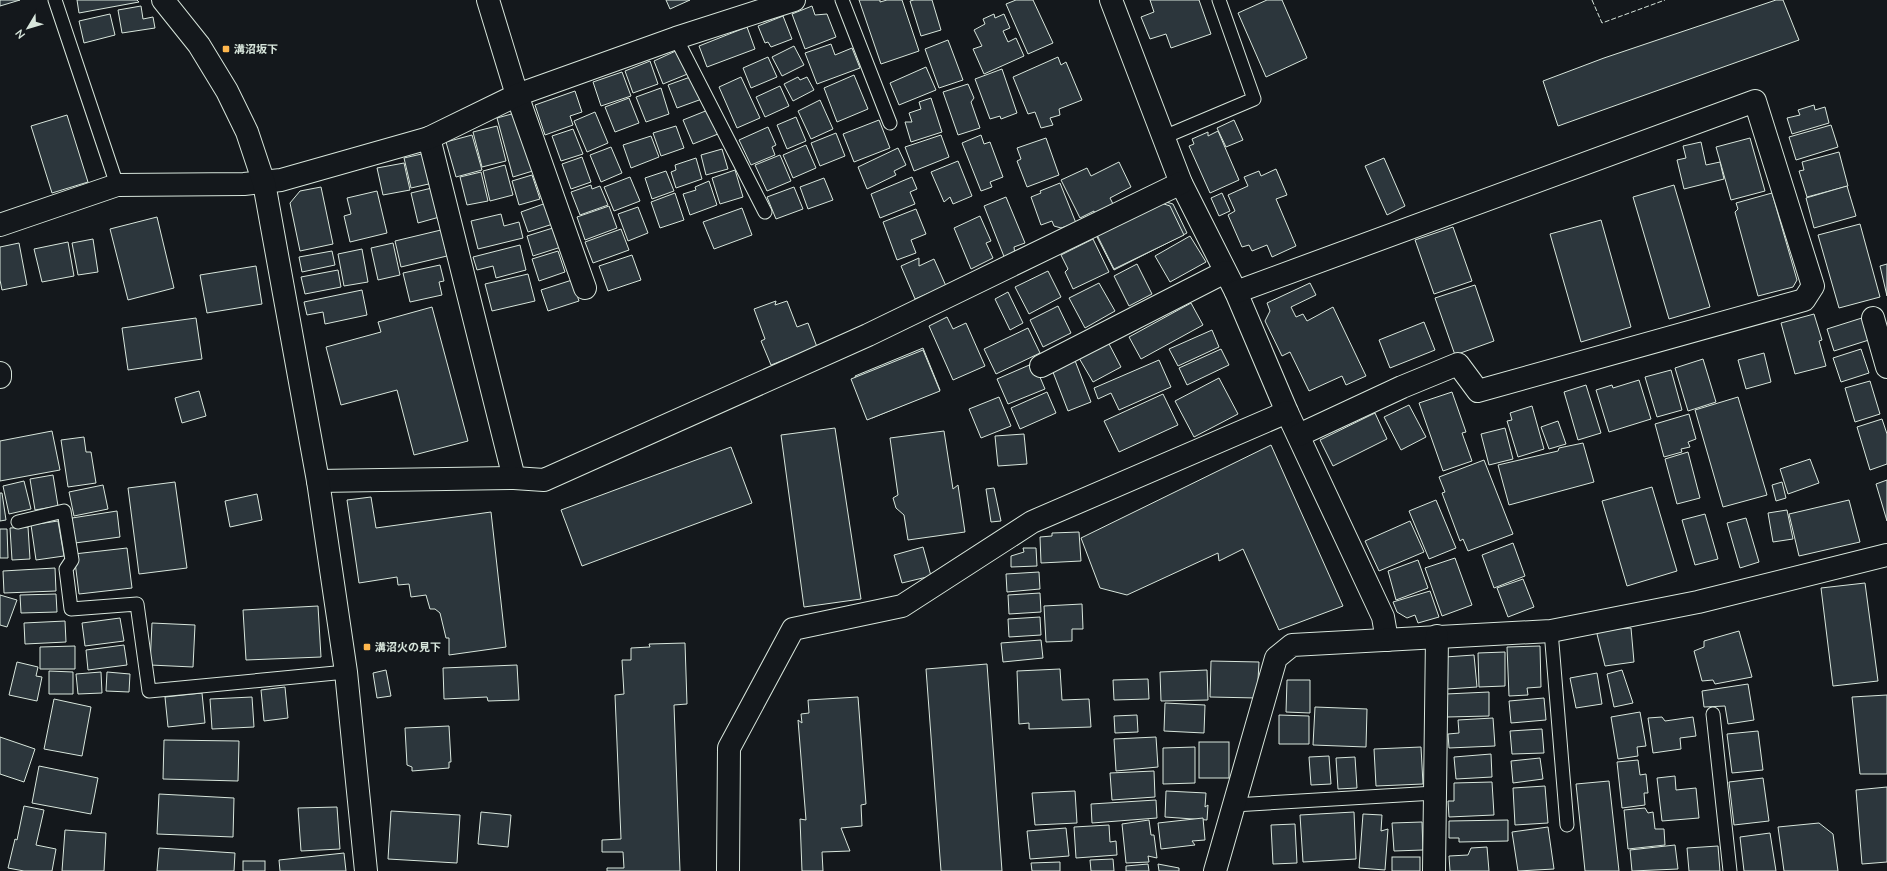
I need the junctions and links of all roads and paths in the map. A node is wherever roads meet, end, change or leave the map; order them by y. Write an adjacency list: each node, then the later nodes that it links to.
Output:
1 (55, 0): 15 (lane)
2 (163, 0): 13 (street)
3 (488, 0): 9 (street)
4 (794, 0): 8 (street)
5 (842, 0): 10 (lane)
6 (1111, 0): 11 (street)
7 (1219, 0): 11 (lane)
8 (676, 38): 9 (street); 16 (lane)
9 (517, 95): 12 (street); 19 (street)
10 (890, 123)
11 (1164, 137): 14 (street)
12 (429, 138): 13 (street); 28 (street)
13 (264, 183): 15 (street); 29 (street)
14 (1181, 183): 18 (street); 28 (street)
15 (117, 185): 17 (street)
16 (765, 212)
17 (0, 225)
18 (1225, 272): 20 (street); 22 (street)
19 (585, 288)
20 (1236, 292): 26 (street); 27 (street)
21 (1873, 318): 23 (street)
22 (1041, 366)
23 (1887, 367)
24 (0, 373): 25 (street)
25 (0, 377)
26 (1287, 412): 27 (street); 41 (street)
27 (1299, 435): 34 (street)
28 (514, 478): 29 (street)
29 (318, 481): 35 (street)
30 (18, 522): 35 (lane)
31 (1887, 555): 32 (street)
32 (1551, 631): 33 (street); 39 (lane)
33 (1437, 636): 34 (street); 37 (street)
34 (1387, 640): 38 (street)
35 (346, 672): 40 (street)
36 (1713, 714): 44 (lane)
37 (1435, 793): 38 (lane); 43 (street)
38 (1234, 805): 42 (street)
39 (1567, 825)
40 (366, 871)
41 (728, 871)
42 (1215, 871)
43 (1434, 871)
44 (1730, 871)

